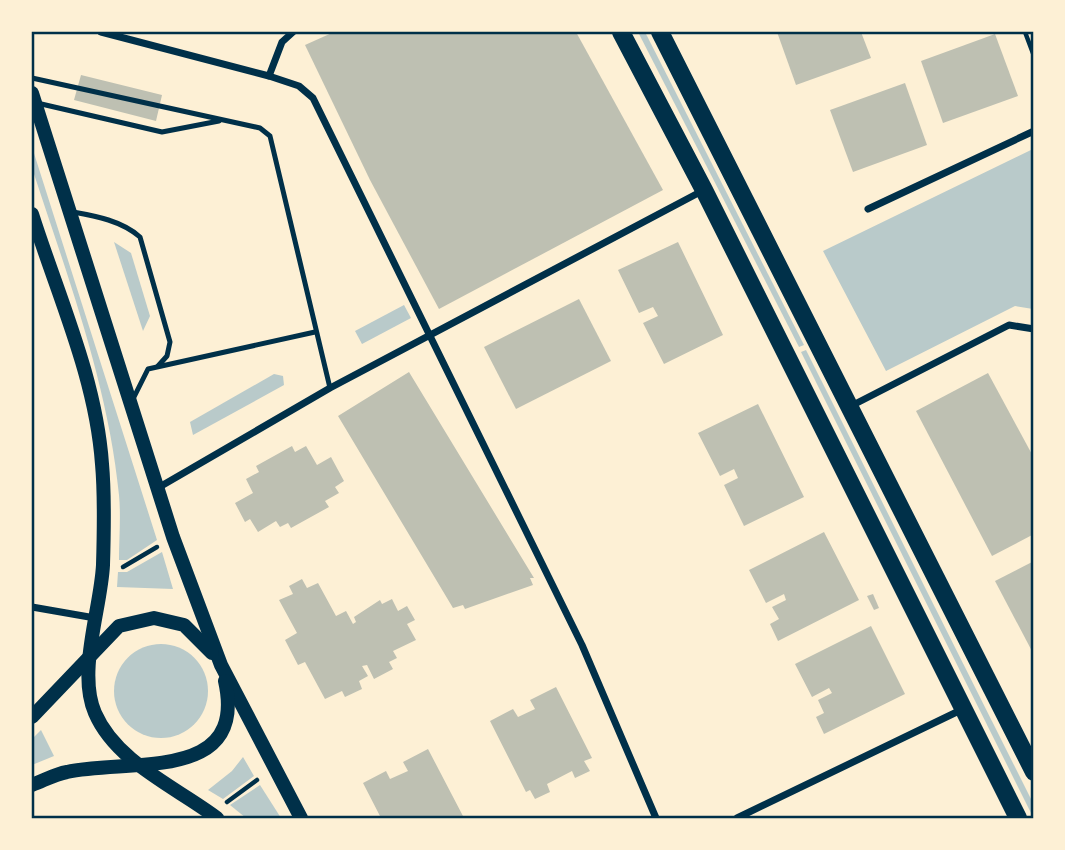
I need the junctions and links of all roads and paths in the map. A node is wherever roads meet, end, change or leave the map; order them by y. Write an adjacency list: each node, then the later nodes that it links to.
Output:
1 (101, 32): 7 (street)
2 (293, 32): 7 (street)
3 (621, 32): 12 (main road)
4 (660, 32): 22 (main road)
5 (1025, 32): 6 (path)
6 (1034, 56)
7 (269, 76): 18 (street)
8 (32, 78): 10 (lane)
9 (33, 98): 10 (lane); 14 (main road)
10 (222, 120): 17 (lane)
11 (1034, 131): 13 (street)
12 (704, 190): 18 (street); 30 (main road)
13 (868, 209)
14 (70, 212): 19 (lane); 21 (main road)
15 (32, 214): 27 (main road)
16 (1034, 329): 22 (street)
17 (315, 332): 19 (lane); 20 (lane)
18 (432, 335): 20 (street); 39 (street)
19 (158, 366): 21 (lane)
20 (330, 388): 23 (street)
21 (131, 402): 23 (main road)
22 (851, 407): 33 (main road)
23 (156, 489): 29 (main road)
24 (160, 545): 25 (path)
25 (119, 567)
26 (32, 607): 27 (street)
27 (95, 618): 28 (main road)
28 (91, 658): 29 (main road); 31 (main road); 32 (main road)
29 (221, 665): 32 (main road); 38 (main road)
30 (963, 709): 40 (street); 41 (main road)
31 (32, 717)
32 (141, 764): 35 (main road); 37 (main road)
33 (1034, 772)
34 (257, 780): 36 (path)
35 (32, 785)
36 (226, 803)
37 (217, 818)
38 (301, 818)
39 (656, 818)
40 (737, 818)
41 (1018, 818)

